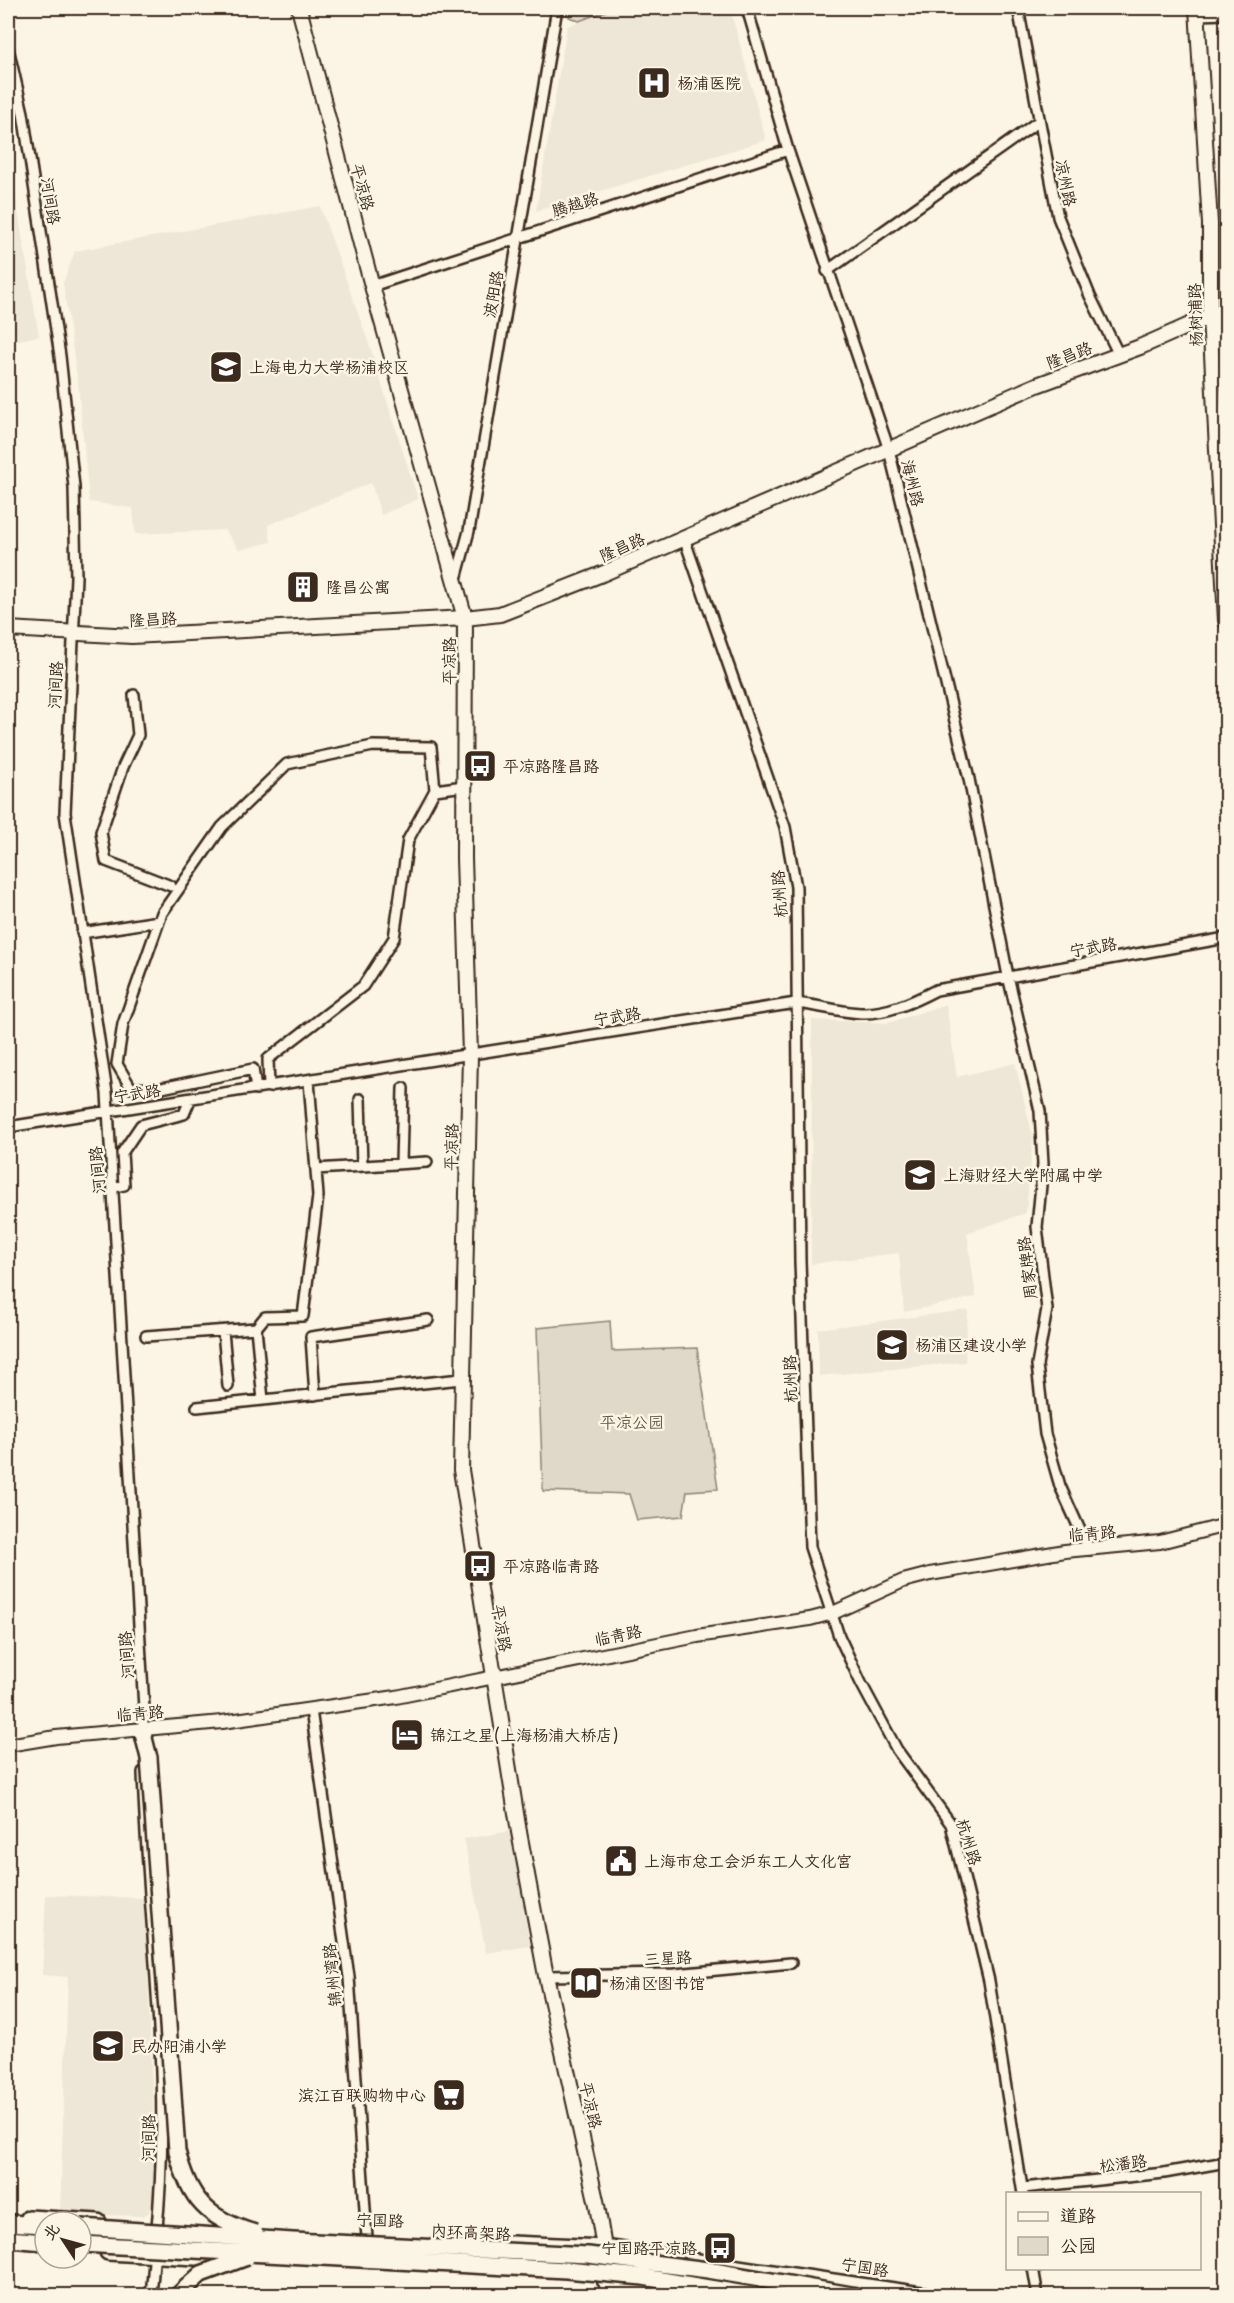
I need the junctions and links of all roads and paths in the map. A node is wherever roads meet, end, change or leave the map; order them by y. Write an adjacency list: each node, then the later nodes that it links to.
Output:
1 (299, 8): 12 (main road, 平凉路)
2 (557, 8): 10 (street, 波阳路)
3 (747, 8): 9 (street, 海州路)
4 (1018, 8): 8 (street, 凉州路)
5 (1198, 11): 6 (street); 13 (main road, 杨树浦路)
6 (1227, 14)
7 (8, 48): 21 (street, 河间路)
8 (1039, 121): 11 (street); 14 (street, 凉州路)
9 (788, 150): 10 (street, 腾越路); 11 (street, 海州路)
10 (519, 237): 12 (street, 腾越路); 17 (street, 波阳路)
11 (827, 271): 15 (street, 海州路)
12 (372, 286): 17 (main road, 平凉路)
13 (1210, 316): 14 (main road, 隆昌路); 19 (main road, 杨树浦路)
14 (1118, 353): 15 (main road, 隆昌路)
15 (889, 450): 16 (main road, 隆昌路); 29 (street, 海州路)
16 (684, 538): 18 (main road, 隆昌路); 30 (street, 杭州路)
17 (456, 585): 18 (main road, 平凉路)
18 (465, 618): 21 (main road, 隆昌路); 23 (main road, 平凉路)
19 (1227, 621)
20 (8, 629): 21 (main road, 隆昌路)
21 (73, 634): 27 (street, 河间路)
22 (134, 695): 25 (street)
23 (465, 786): 24 (street); 31 (main road, 平凉路)
24 (435, 790): 26 (street); 33 (street)
25 (171, 886)
26 (159, 921): 27 (street); 35 (street)
27 (82, 933): 38 (street, 河间路)
28 (1227, 938): 29 (street, 宁武路)
29 (1008, 976): 30 (street, 宁武路); 55 (street, 周家牌路)
30 (796, 1003): 31 (street, 宁武路); 56 (street, 杭州路)
31 (470, 1055): 32 (street, 宁武路); 49 (main road, 平凉路)
32 (309, 1081): 33 (street, 宁武路); 43 (street)
33 (269, 1087): 35 (street, 宁武路)
34 (403, 1088): 41 (street)
35 (256, 1089): 37 (street, 宁武路)
36 (360, 1099): 42 (street)
37 (190, 1100): 38 (street, 宁武路); 44 (street)
38 (107, 1113): 39 (street, 宁武路); 44 (street, 河间路)
39 (8, 1127)
40 (427, 1162): 41 (street)
41 (401, 1163): 42 (street)
42 (362, 1166): 43 (street)
43 (316, 1169): 46 (street)
44 (114, 1187): 59 (street, 河间路)
45 (428, 1320): 51 (street)
46 (256, 1328): 47 (street); 52 (street)
47 (223, 1331): 48 (street); 50 (street)
48 (146, 1336)
49 (461, 1379): 51 (street); 57 (main road, 平凉路)
50 (228, 1386)
51 (315, 1395): 52 (street)
52 (263, 1400): 53 (street)
53 (197, 1407)
54 (1227, 1525): 55 (street, 临青路)
55 (1089, 1550): 56 (street, 临青路)
56 (833, 1613): 57 (street, 临青路); 64 (street, 杭州路)
57 (494, 1676): 58 (street, 临青路); 62 (main road, 平凉路)
58 (311, 1710): 59 (street, 临青路); 70 (street, 锦州湾路)
59 (142, 1730): 60 (street, 临青路); 68 (street, 河间路); 73 (main road, bridge)
60 (8, 1744)
61 (791, 1962): 62 (street, 三星路)
62 (546, 1976): 77 (main road, 平凉路)
63 (1227, 2162): 64 (street, 松潘路)
64 (1023, 2191)
65 (8, 2217): 68 (main road, 宁国路)
66 (8, 2223): 67 (main road)
67 (33, 2224)
68 (158, 2225): 70 (main road, 宁国路); 80 (street, 河间路)
69 (93, 2228): 73 (main road, 内环高架路, bridge)
70 (367, 2238): 77 (main road, 宁国路)
71 (8, 2239): 72 (main road)
72 (33, 2241)
73 (293, 2241): 87 (main road, 内环高架路, bridge)
74 (8, 2245): 76 (main road)
75 (93, 2245): 79 (main road, 内环高架路, bridge)
76 (33, 2246)
77 (604, 2248): 82 (main road, 平凉路); 88 (main road, 宁国路)
78 (93, 2251): 80 (main road)
79 (273, 2255): 84 (main road, bridge); 86 (main road, 内环高架路, bridge)
80 (154, 2256): 82 (main road); 83 (street, 河间路)
81 (1033, 2270): 89 (street)
82 (608, 2288): 85 (main road)
83 (151, 2295)
84 (177, 2295)
85 (706, 2295)
86 (758, 2295)
87 (857, 2295)
88 (927, 2295)
89 (1038, 2295)

